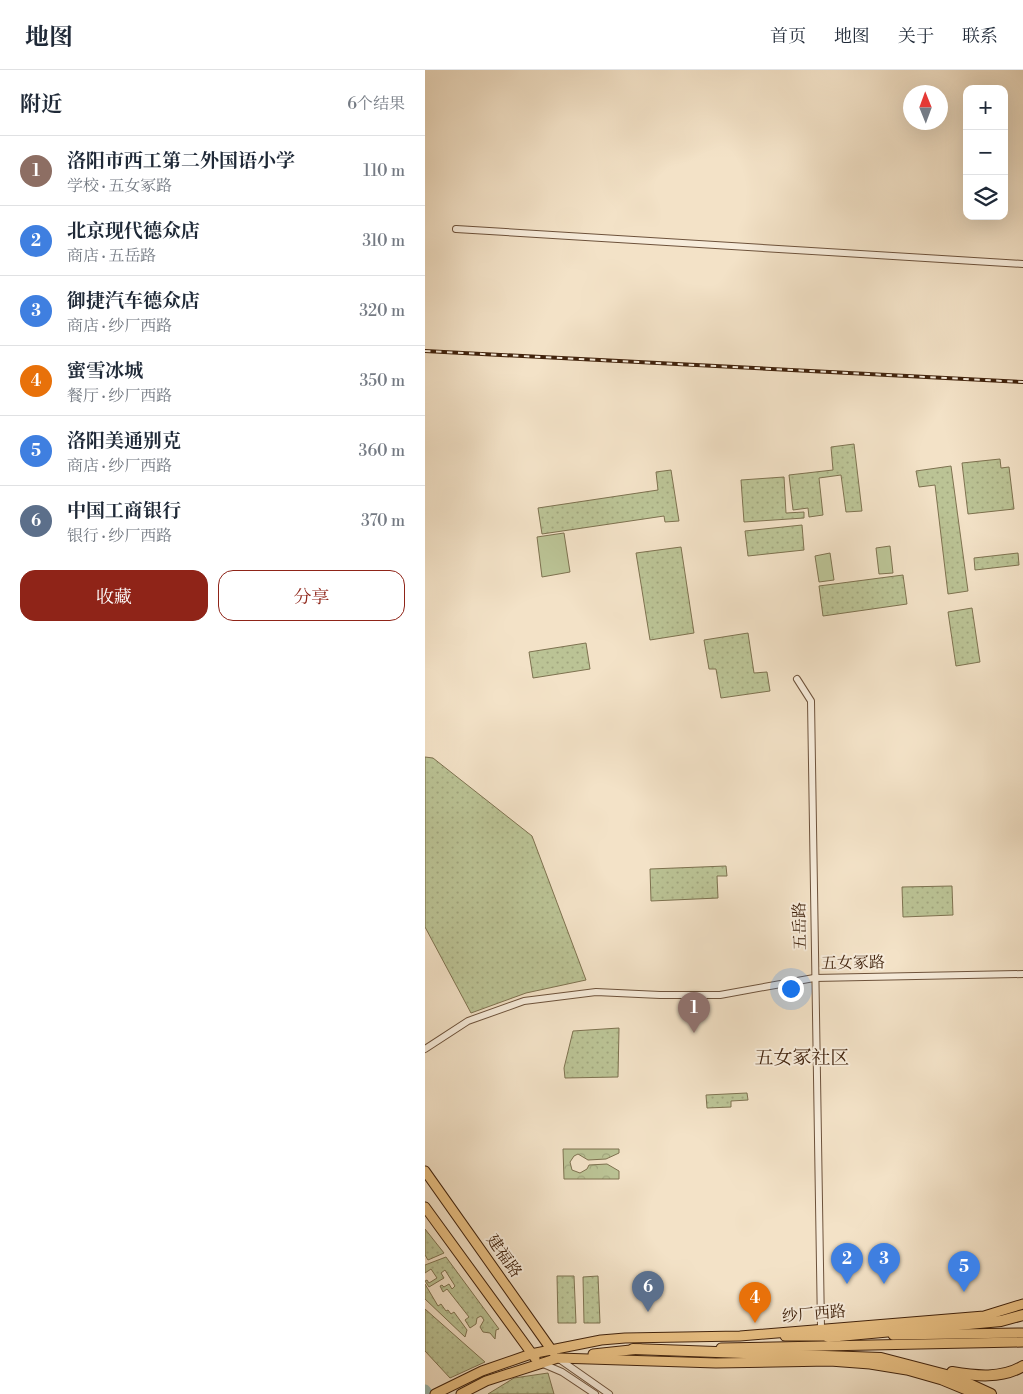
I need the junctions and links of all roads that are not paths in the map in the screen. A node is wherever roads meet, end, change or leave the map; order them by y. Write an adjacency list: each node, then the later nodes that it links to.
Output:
1 (456, 230): 2 (street)
2 (1023, 264)
3 (797, 679): 5 (street, 五岳路)
4 (1023, 974): 5 (street, 五女冢路)
5 (814, 978): 6 (street, 五女冢路); 11 (street, 五岳路)
6 (425, 1049)
7 (425, 1171): 16 (main road, 建福路)
8 (425, 1207): 18 (main road)
9 (1023, 1304): 11 (main road, 纱厂西路)
10 (1023, 1315): 14 (highway)
11 (821, 1328): 13 (main road, 纱厂西路)
12 (1023, 1333): 14 (main road)
13 (740, 1336): 14 (main road); 16 (main road, 纱厂西路)
14 (828, 1337)
15 (1023, 1342): 17 (main road)
16 (551, 1349): 18 (main road, 纱厂西路); 19 (main road, 建福路)
17 (633, 1349): 19 (main road); 20 (highway)
18 (531, 1354): 21 (main road); 23 (main road, 纱厂西路)
19 (558, 1358): 21 (main road); 26 (street); 27 (main road)
20 (900, 1361): 22 (highway); 28 (highway)
21 (540, 1363): 24 (main road); 25 (street)
22 (1023, 1366)
23 (435, 1394)
24 (461, 1394)
25 (595, 1394)
26 (609, 1394)
27 (977, 1394)
28 (991, 1394)

